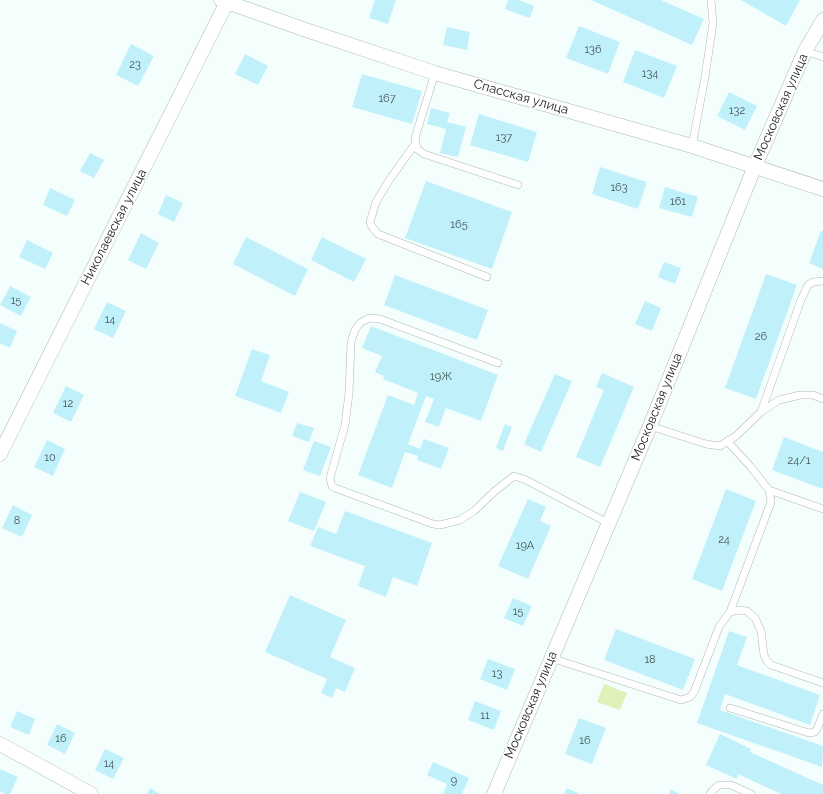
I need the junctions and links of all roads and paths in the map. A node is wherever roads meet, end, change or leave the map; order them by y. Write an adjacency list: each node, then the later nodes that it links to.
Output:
1 (712, 0): 8 (lane)
2 (225, 1): 6 (street, Спасская улица); 19 (street, Николаевская улица)
3 (823, 20): 4 (street, Московская улица)
4 (805, 51): 5 (lane); 9 (street, Московская улица)
5 (823, 57)
6 (435, 72): 7 (lane); 8 (street, Спасская улица)
7 (415, 144): 10 (lane); 12 (lane)
8 (692, 146): 9 (street, Спасская улица)
9 (755, 166): 11 (street, Спасская улица); 17 (street, Московская улица)
10 (518, 185)
11 (823, 189)
12 (487, 277)
13 (823, 281): 16 (lane)
14 (498, 363): 22 (lane)
15 (823, 399): 16 (lane)
16 (761, 412): 18 (lane)
17 (650, 426): 18 (lane); 22 (street, Московская улица)
18 (727, 441): 20 (lane)
19 (0, 454)
20 (769, 490): 21 (lane); 23 (lane)
21 (823, 509)
22 (608, 523): 24 (street, Московская улица)
23 (730, 612): 24 (lane); 25 (lane)
24 (551, 658): 30 (street, Московская улица)
25 (823, 683)
26 (730, 708): 27 (lane)
27 (823, 714)
28 (0, 744): 29 (street)
29 (91, 794)
30 (494, 794)
31 (710, 794): 32 (lane)
32 (751, 794)

